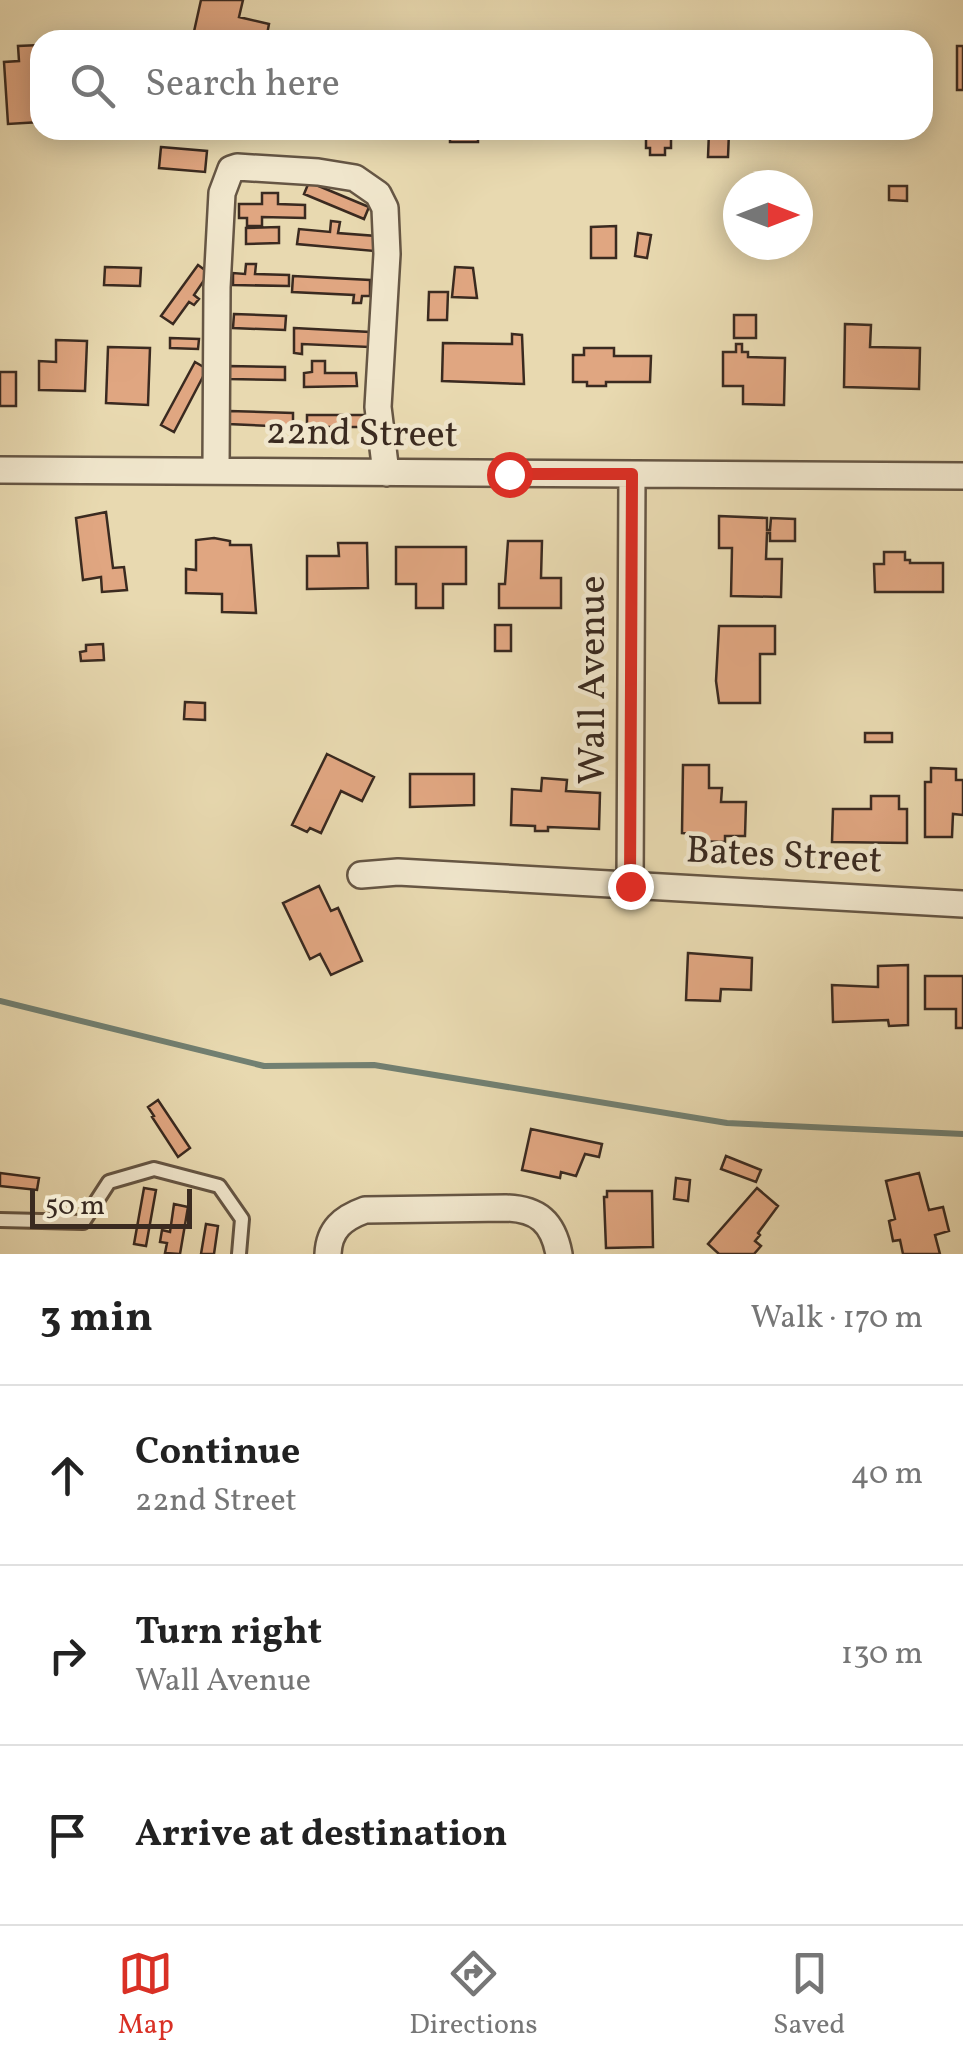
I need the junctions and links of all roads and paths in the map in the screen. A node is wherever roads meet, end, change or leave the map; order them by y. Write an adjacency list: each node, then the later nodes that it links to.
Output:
1 (0, 470): 2 (street, 22nd Street)
2 (216, 470): 3 (street, 22nd Street); 3 (street)
3 (386, 473): 4 (street, 22nd Street)
4 (632, 474): 5 (street, 22nd Street); 7 (street, Wall Avenue)
5 (963, 476)
6 (361, 875): 7 (street, Bates Street)
7 (630, 886): 8 (street, Bates Street)
8 (963, 904)
9 (0, 1220): 10 (lane)
10 (239, 1254)
11 (328, 1254): 12 (street)
12 (559, 1254)

